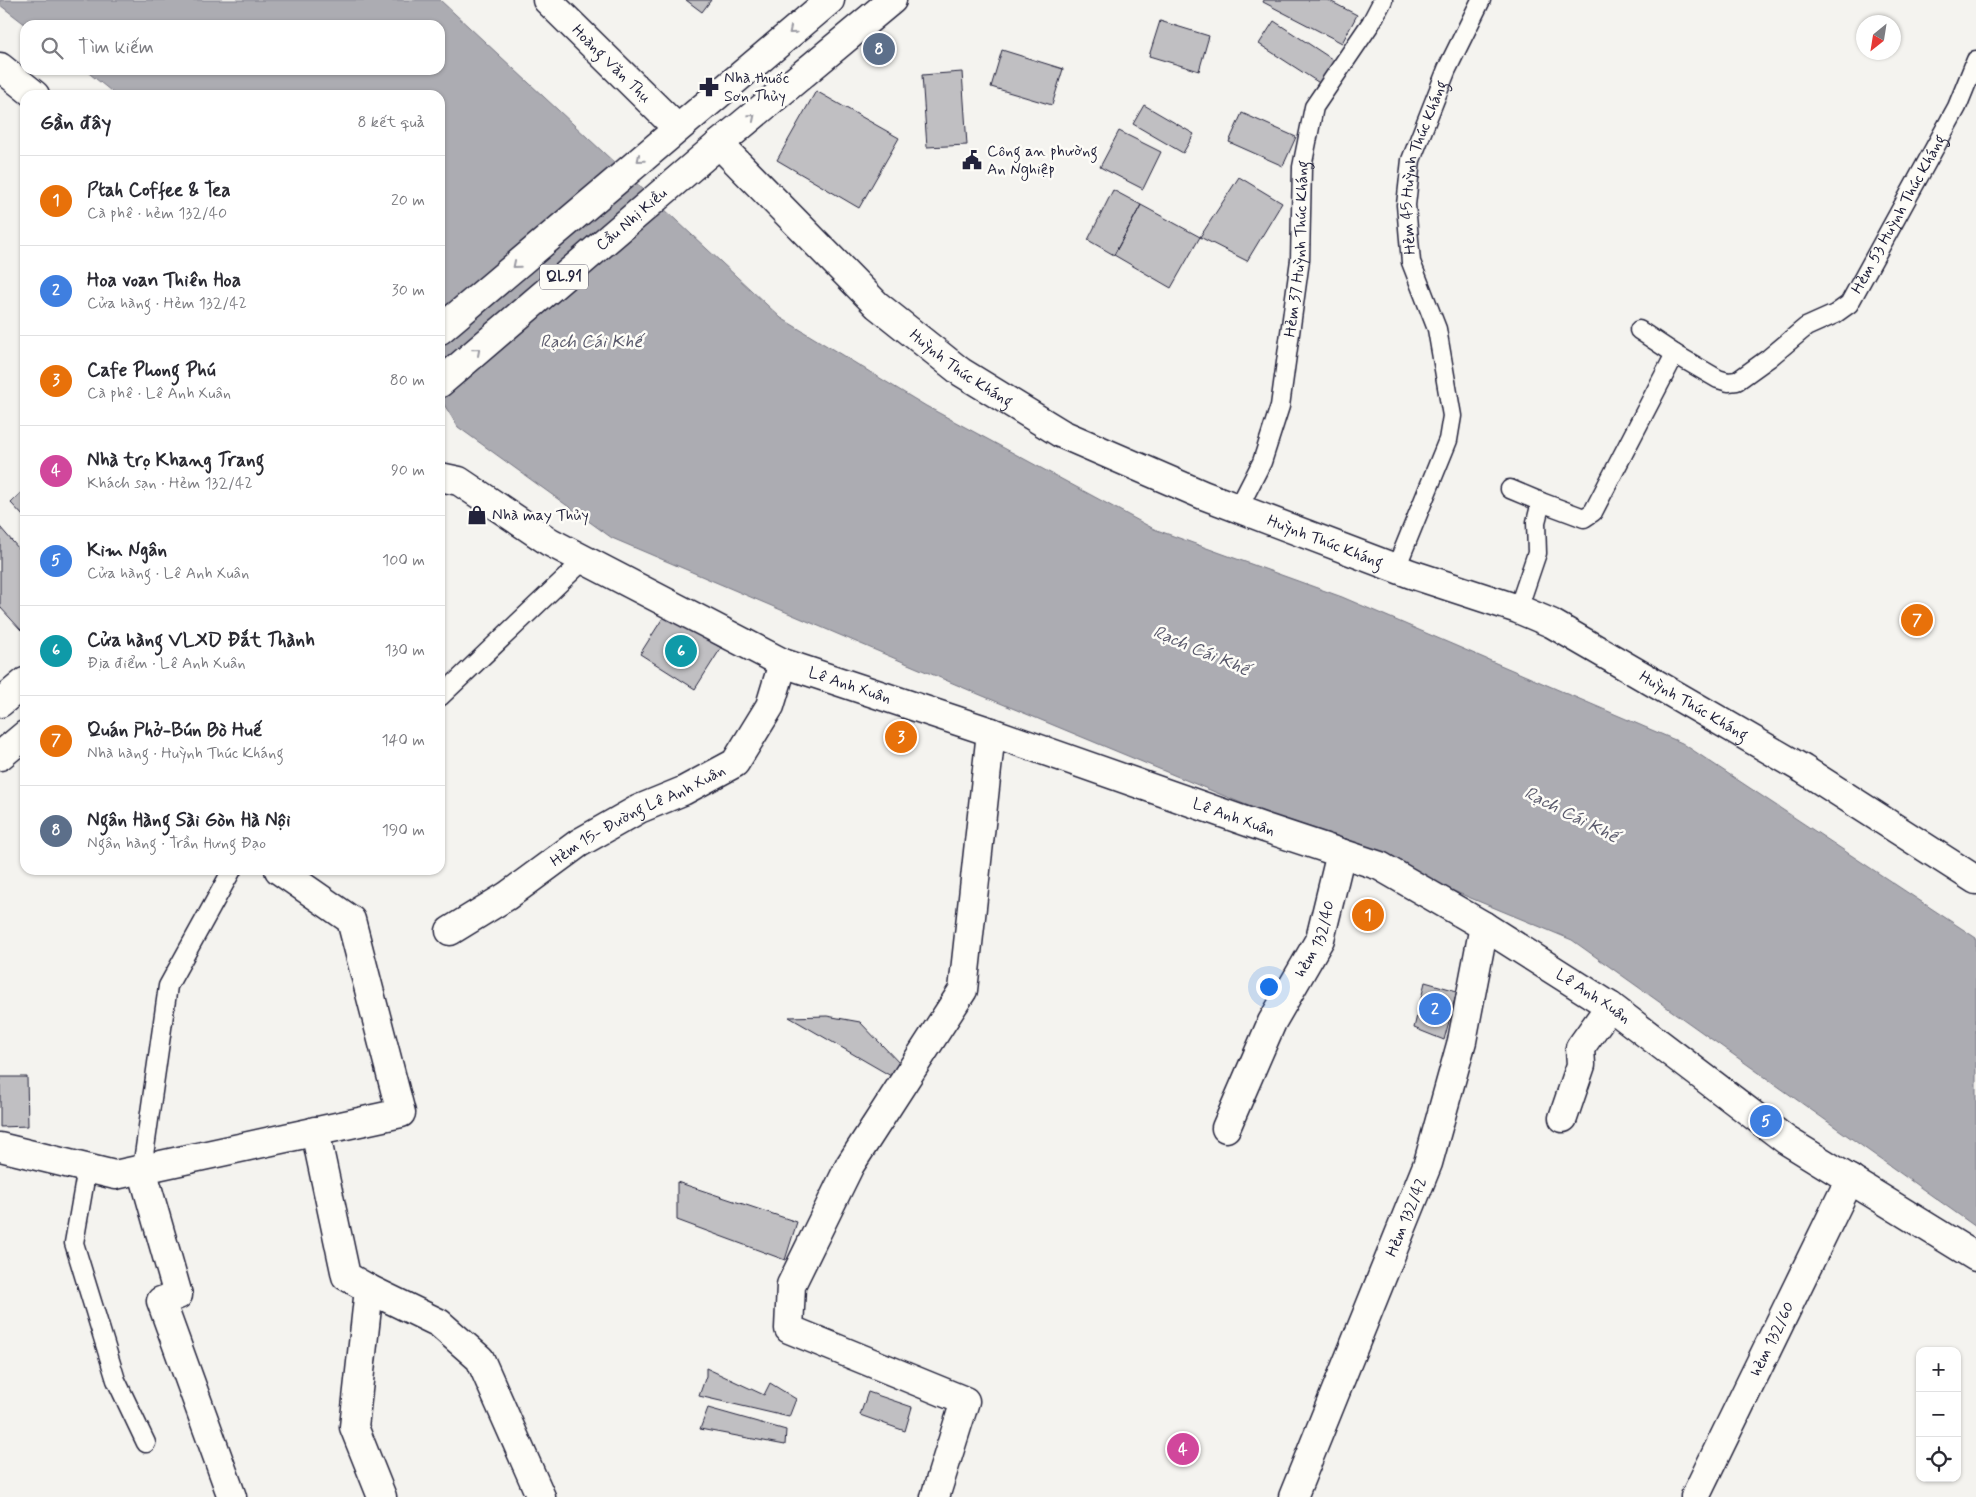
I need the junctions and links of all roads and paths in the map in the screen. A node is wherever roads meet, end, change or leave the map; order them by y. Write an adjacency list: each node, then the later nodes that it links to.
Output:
1 (547, 0): 9 (main road, Hoàng Văn Thụ)
2 (830, 0): 9 (main road, QL.91, one-way to 9)
3 (892, 0): 10 (main road, QL.91, one-way to 3)
4 (1383, 0): 18 (lane, Hẻm 37 Huỳnh Thúc Kháng)
5 (1481, 0): 20 (lane, Hẻm 45 Huỳnh Thúc Kháng)
6 (1976, 60): 13 (lane, Hẻm 53 Huỳnh Thúc Kháng)
7 (0, 67): 8 (main road)
8 (29, 90)
9 (677, 128): 11 (main road, QL.91, one-way to 11)
10 (719, 144): 14 (main road, Cầu Nhị Kiều / QL.91, one-way to 10); 18 (main road, Huỳnh Thúc Kháng)
11 (445, 326)
12 (1640, 330): 13 (lane, Hẻm 53 Huỳnh Thúc Kháng)
13 (1675, 354): 17 (lane)
14 (445, 379)
15 (445, 478): 19 (main road, Lê Anh Xuân)
16 (1510, 489): 17 (lane)
17 (1541, 502): 21 (lane)
18 (1238, 509): 20 (main road, Huỳnh Thúc Kháng)
19 (584, 560): 22 (main road, Lê Anh Xuân); 24 (lane)
20 (1396, 568): 21 (main road, Huỳnh Thúc Kháng)
21 (1518, 609): 32 (main road, Huỳnh Thúc Kháng)
22 (783, 663): 26 (main road, Lê Anh Xuân); 34 (main road, Hẻm 15- Đường Lê Anh Xuân)
23 (20, 686): 25 (main road)
24 (445, 692)
25 (0, 703)
26 (991, 732): 29 (main road, Lê Anh Xuân); 49 (main road)
27 (20, 739): 28 (main road)
28 (0, 756)
29 (1341, 853): 33 (main road, Lê Anh Xuân); 37 (main road, hẻm 132/40)
30 (229, 875): 41 (lane)
31 (286, 875): 38 (main road)
32 (1976, 880)
33 (1484, 926): 35 (main road, Lê Anh Xuân); 50 (main road, Hẻm 132/42)
34 (450, 932)
35 (1610, 1006): 36 (main road); 42 (main road, Lê Anh Xuân)
36 (1563, 1118)
37 (1226, 1128)
38 (315, 1131): 41 (main road); 44 (main road)
39 (0, 1147): 40 (main road)
40 (87, 1168): 41 (main road); 45 (lane)
41 (142, 1169): 46 (main road)
42 (1850, 1179): 43 (main road, Lê Anh Xuân); 51 (main road, hẻm 132/60)
43 (1976, 1257)
44 (369, 1289): 47 (main road); 48 (main road)
45 (146, 1443)
46 (232, 1497)
47 (382, 1497)
48 (540, 1497)
49 (935, 1497)
50 (1294, 1497)
51 (1694, 1497)

